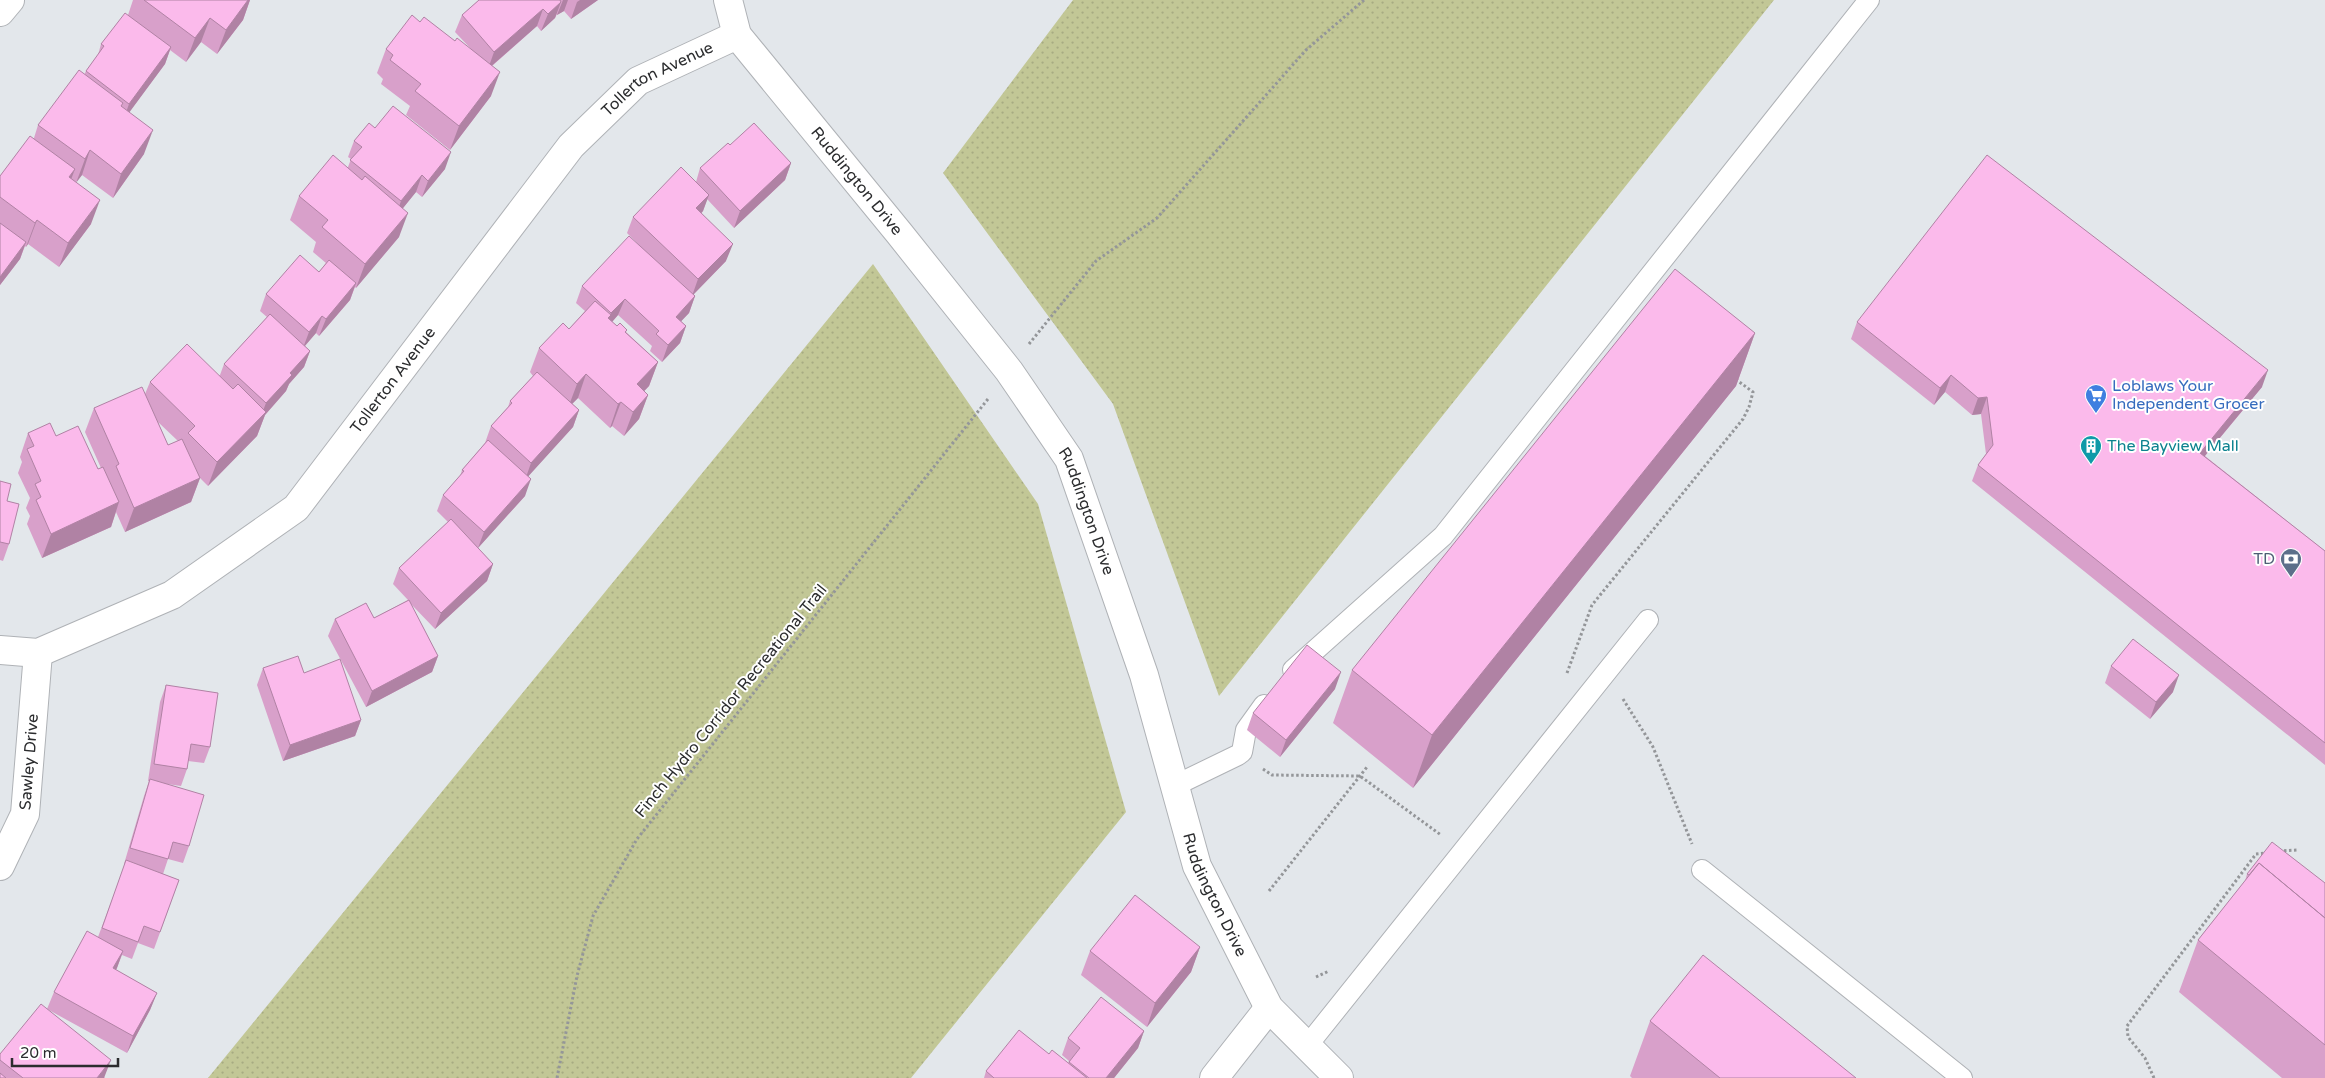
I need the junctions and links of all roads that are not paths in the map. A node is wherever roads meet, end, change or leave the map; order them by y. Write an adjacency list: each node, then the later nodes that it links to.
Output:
1 (10, 0): 4 (street)
2 (728, 0): 5 (street, Ruddington Drive)
3 (1870, 0): 9 (lane)
4 (0, 12)
5 (737, 35): 8 (street, Tollerton Avenue); 9 (street, Ruddington Drive)
6 (1648, 620): 13 (lane)
7 (0, 650): 8 (street, Tollerton Avenue)
8 (38, 653): 10 (street, Sawley Drive)
9 (1174, 786): 12 (street, Ruddington Drive)
10 (0, 866)
11 (1702, 870): 16 (lane)
12 (1269, 1008): 13 (street, Ruddington Drive); 14 (street)
13 (1307, 1046): 15 (street, Ruddington Drive)
14 (1214, 1078)
15 (1339, 1078)
16 (1962, 1078)

